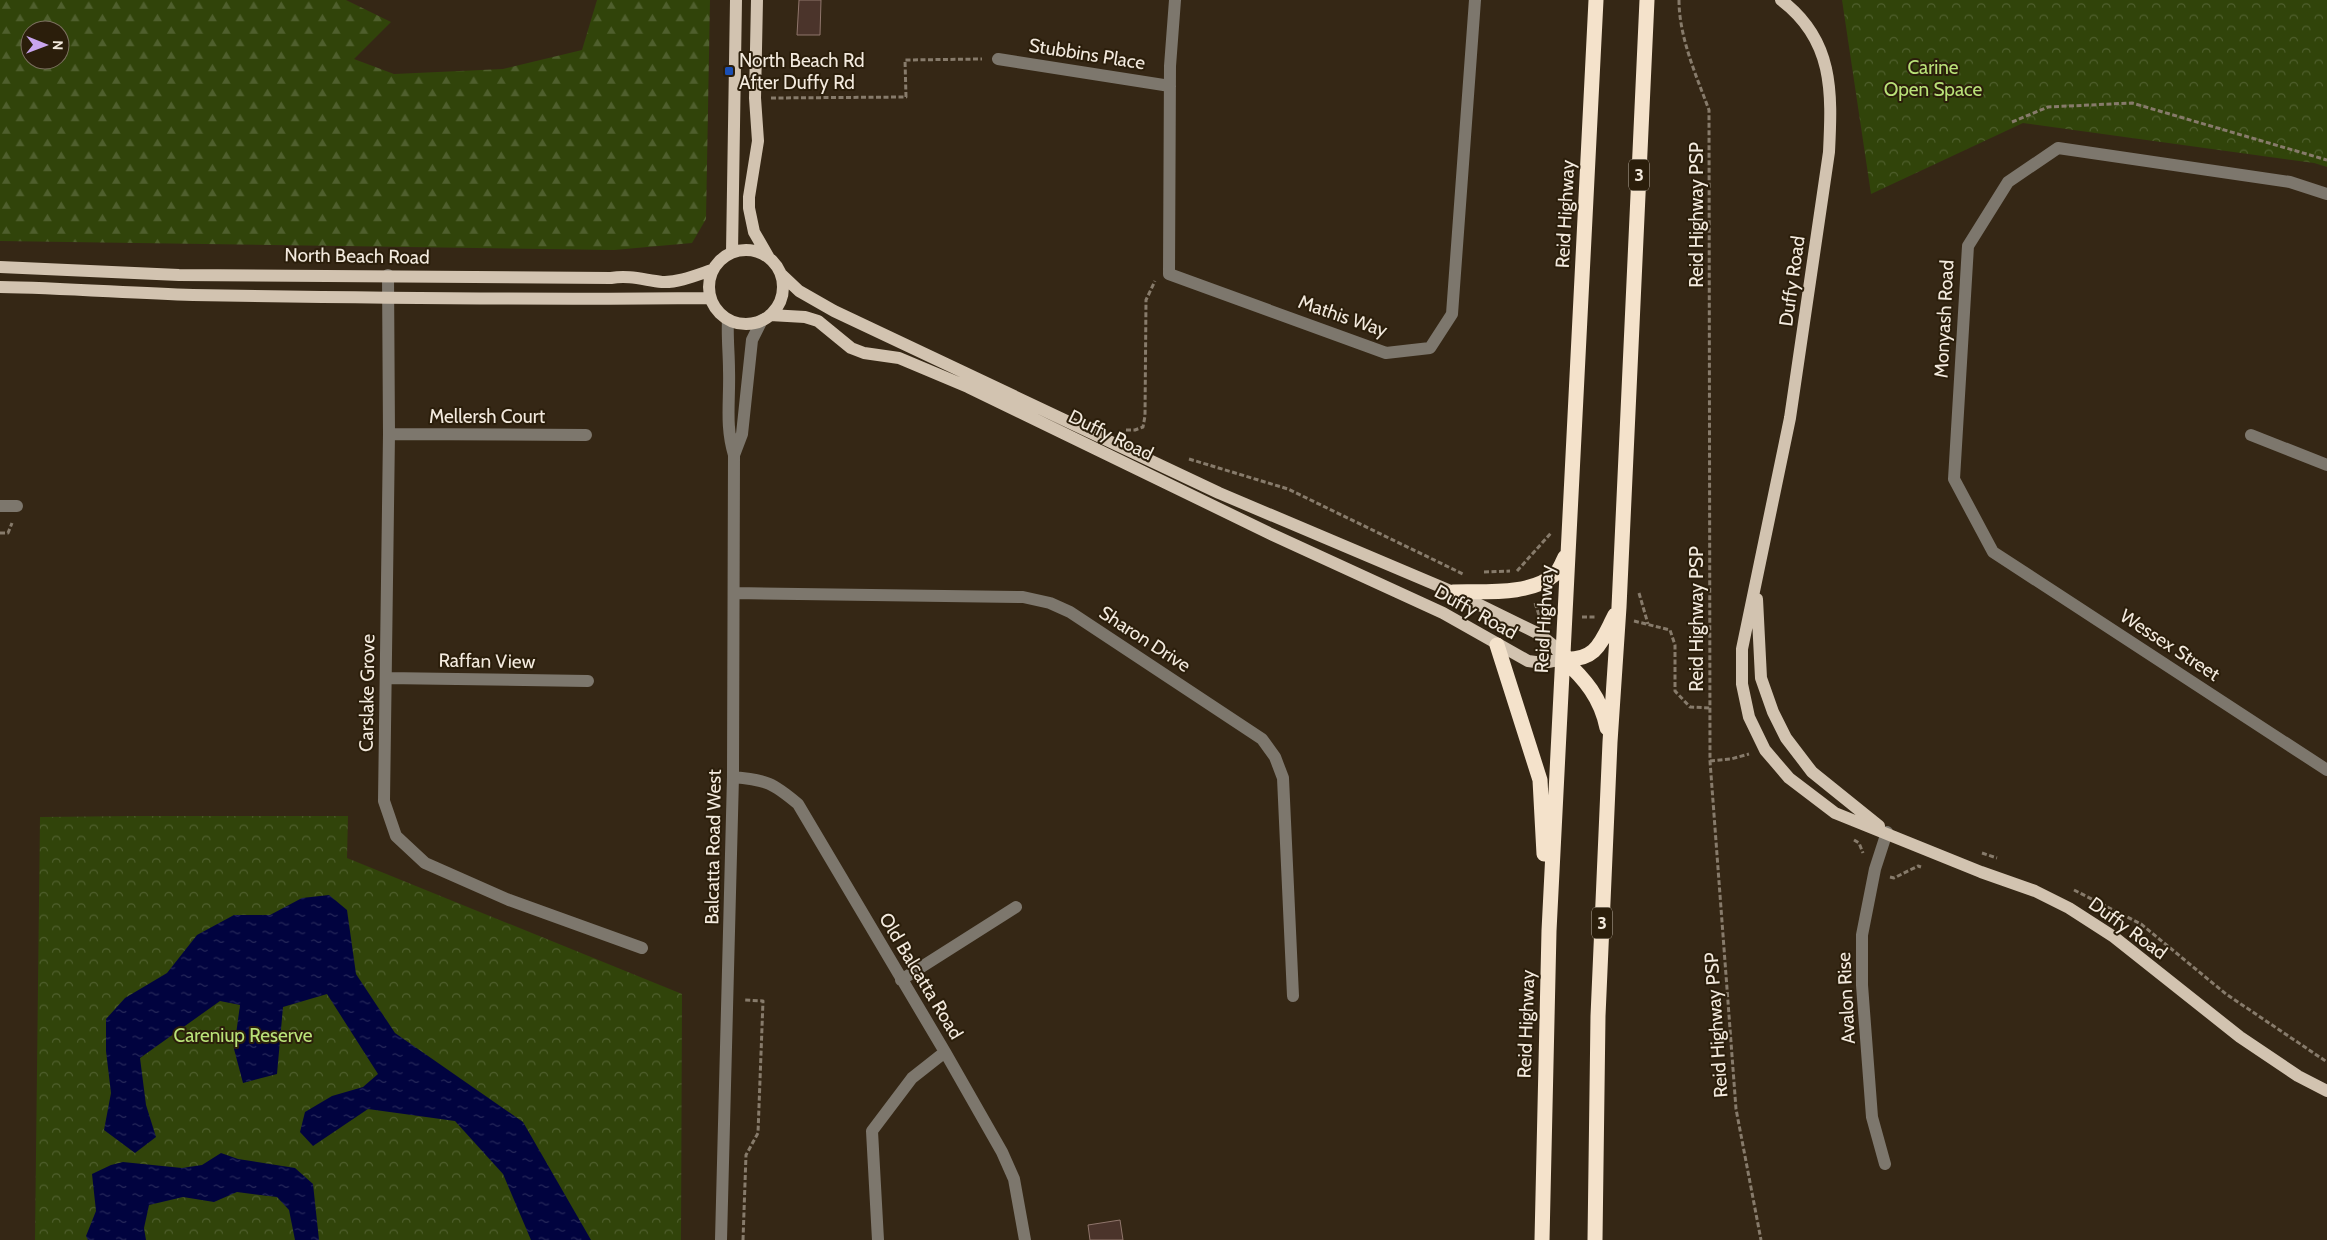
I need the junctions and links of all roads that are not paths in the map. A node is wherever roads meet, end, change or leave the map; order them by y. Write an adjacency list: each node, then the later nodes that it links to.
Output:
1 (736, 0): 11 (main road)
2 (757, 0): 12 (main road)
3 (1175, 0): 9 (street)
4 (1475, 0): 9 (street, Mathis Way)
5 (1596, 0): 30 (highway, Reid Highway)
6 (1647, 0): 34 (highway, 3)
7 (1780, 0): 31 (main road, Duffy Road)
8 (998, 59): 9 (street, Stubbins Place)
9 (1170, 86)
10 (2327, 194): 29 (street, Monyash Road)
11 (732, 252): 12 (main road); 14 (main road)
12 (769, 258): 15 (main road)
13 (0, 267): 16 (main road, North Beach Road)
14 (712, 270): 16 (main road, North Beach Road); 19 (main road)
15 (781, 274): 20 (main road); 32 (main road, Duffy Road)
16 (388, 275): 18 (street, Carslake Grove)
17 (0, 287): 18 (main road)
18 (388, 298): 19 (main road); 22 (street, Carslake Grove)
19 (710, 298): 21 (main road)
20 (766, 318): 21 (main road); 25 (street, Balcatta Road West); 35 (main road, Duffy Road)
21 (728, 320): 25 (street, Balcatta Road West)
22 (389, 434): 24 (street, Mellersh Court); 37 (street, Carslake Grove)
23 (2251, 435): 26 (street)
24 (586, 436)
25 (734, 455): 33 (street, Balcatta Road West)
26 (2327, 465)
27 (0, 506): 28 (street)
28 (18, 506)
29 (1993, 552): 40 (street, Wessex Street)
30 (1566, 554): 32 (highway); 36 (highway, Reid Highway)
31 (1756, 579): 42 (main road, Duffy Road); 42 (main road, Duffy Road)
32 (1452, 592): 36 (main road, Duffy Road)
33 (734, 593): 41 (street, Balcatta Road West); 47 (street, Sharon Drive)
34 (1616, 614): 36 (highway); 39 (highway, 3)
35 (1497, 645): 36 (main road, Duffy Road); 44 (highway)
36 (1563, 659): 39 (highway); 44 (highway, Reid Highway)
37 (386, 678): 38 (street, Raffan View); 45 (street, Carslake Grove)
38 (588, 681)
39 (1610, 742): 55 (highway, 3)
40 (2327, 770)
41 (733, 777): 46 (street, Old Balcatta Road); 51 (street, Balcatta Road West)
42 (1887, 832): 49 (main road, Duffy Road); 50 (street, Avalon Rise)
43 (1016, 907): 46 (street)
44 (1549, 931): 54 (highway, Reid Highway)
45 (642, 948)
46 (901, 980): 48 (street, Old Balcatta Road)
47 (1294, 996)
48 (945, 1052): 52 (street); 53 (street, Old Balcatta Road)
49 (2327, 1091)
50 (1885, 1164)
51 (721, 1240)
52 (878, 1240)
53 (1025, 1240)
54 (1542, 1240)
55 (1596, 1240)

